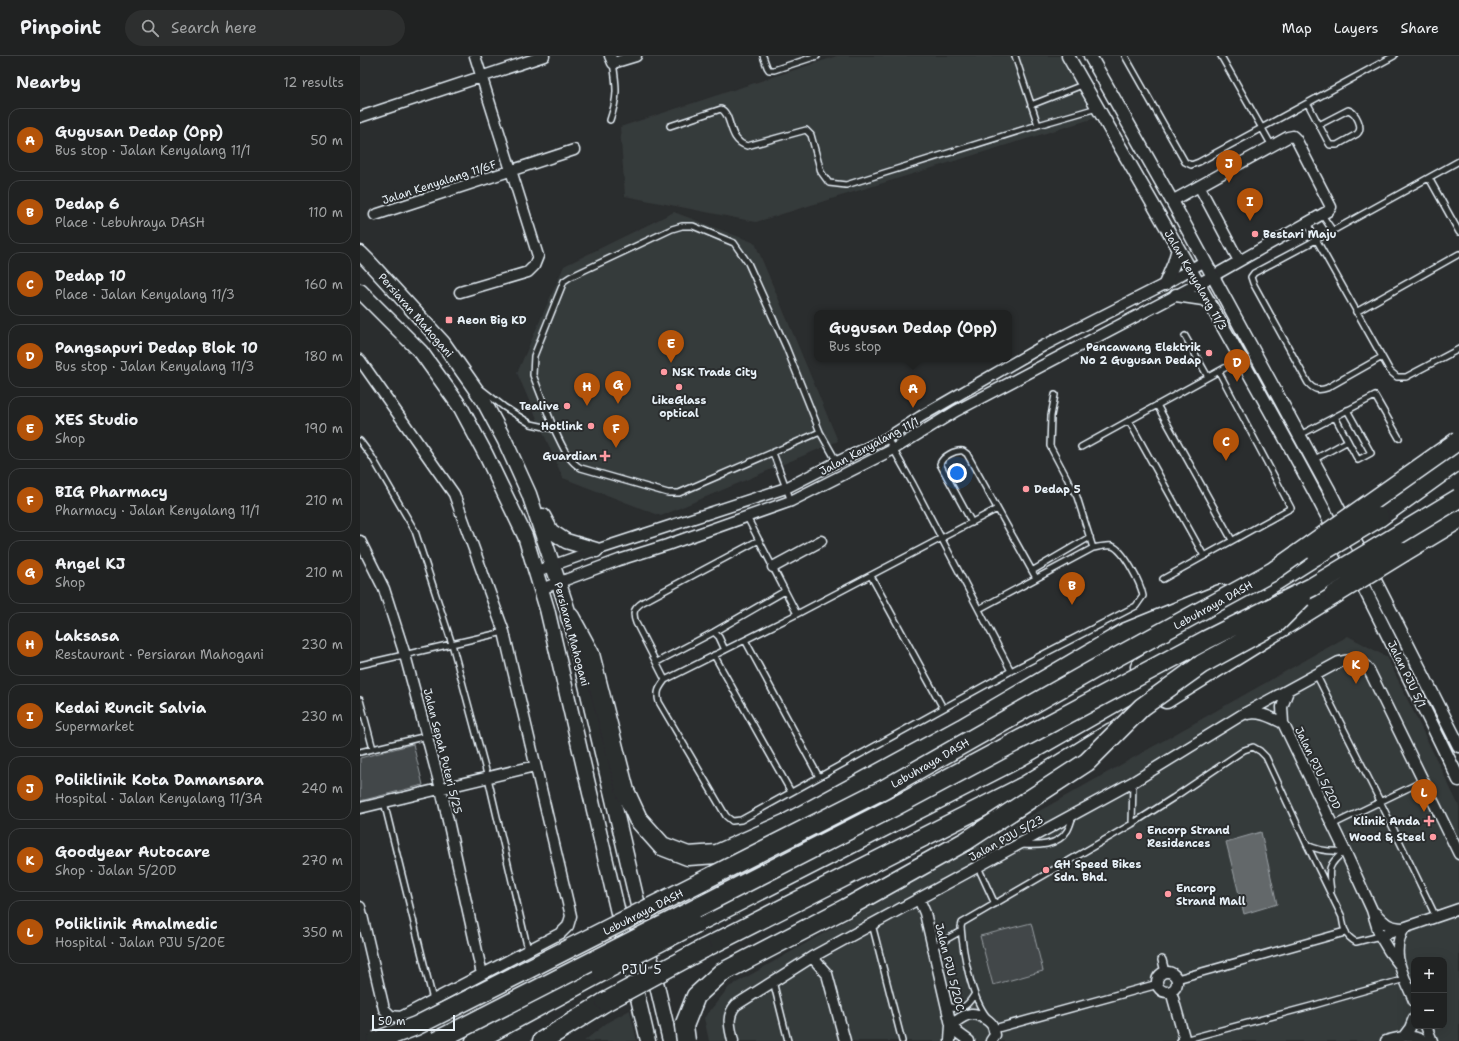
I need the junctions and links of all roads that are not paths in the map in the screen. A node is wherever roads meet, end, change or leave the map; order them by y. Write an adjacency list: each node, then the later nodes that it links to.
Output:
1 (475, 56): 13 (street)
2 (544, 56): 13 (street)
3 (636, 56): 12 (street)
4 (763, 56): 5 (lane)
5 (818, 56)
6 (1015, 56): 16 (lane)
7 (1068, 56): 14 (street, Jalan Kenyalang 11/3)
8 (1090, 56): 30 (street, Jalan Kenyalang 11/3)
9 (1125, 56): 23 (lane)
10 (1221, 56): 23 (lane)
11 (1394, 56): 15 (lane)
12 (612, 60): 19 (lane)
13 (482, 77): 18 (street); 27 (street)
14 (1084, 84): 16 (lane); 17 (street, Jalan Kenyalang 11/3)
15 (1308, 104): 21 (lane); 23 (lane)
16 (1032, 105): 20 (lane)
17 (1098, 108): 20 (lane); 37 (street, Jalan Kenyalang 11/3)
18 (360, 117)
19 (610, 120)
20 (1038, 125): 22 (lane)
21 (1319, 125): 21 (lane)
22 (670, 126)
23 (1262, 128): 24 (lane)
24 (1272, 146): 29 (street); 32 (street)
25 (574, 150): 27 (street, Jalan Kenyalang 11/6F)
26 (1459, 161): 28 (lane)
27 (511, 172): 31 (street, Jalan Kenyalang 11/6F); 47 (street)
28 (1428, 178): 34 (lane); 35 (lane)
29 (1199, 186): 30 (street); 41 (street)
30 (1172, 201): 40 (street, Jalan Kenyalang 11/3)
31 (375, 215)
32 (1322, 215): 33 (street, Jalan Kenyalang 11/1); 34 (lane)
33 (1307, 223): 36 (lane); 41 (street, Jalan Kenyalang 11/1)
34 (1333, 231): 36 (lane)
35 (1459, 232)
36 (1316, 240): 50 (lane); 53 (lane)
37 (1178, 249): 42 (street, Jalan Kenyalang 11/3); 44 (street)
38 (360, 253): 59 (main road, Persiaran Mahogani)
39 (1459, 254): 50 (lane)
40 (1205, 261): 42 (street, Jalan Kenyalang 11/1); 43 (street, Jalan Kenyalang 11/3)
41 (1239, 261): 43 (street, Jalan Kenyalang 11/1)
42 (1190, 270): 44 (street, Jalan Kenyalang 11/1); 45 (street, Jalan Kenyalang 11/3)
43 (1213, 276): 45 (street, Jalan Kenyalang 11/1); 57 (street, Jalan Kenyalang 11/3)
44 (1165, 284): 69 (street, Jalan Kenyalang 11/1)
45 (1198, 284): 48 (street, Jalan Kenyalang 11/1); 49 (street, Jalan Kenyalang 11/3)
46 (360, 291): 104 (main road, Persiaran Mahogani)
47 (460, 292)
48 (1176, 295): 49 (street); 75 (street, Jalan Kenyalang 11/1)
49 (1209, 302): 54 (street, Jalan Kenyalang 11/3)
50 (1356, 312): 53 (lane)
51 (1185, 336): 58 (lane)
52 (1459, 349): 53 (lane)
53 (1382, 358)
54 (1241, 359): 56 (lane); 60 (street, Jalan Kenyalang 11/3)
55 (360, 360): 117 (street)
56 (1219, 372): 58 (lane); 94 (lane)
57 (1266, 375): 60 (street); 68 (street, Jalan Kenyalang 11/3)
58 (1208, 377): 62 (lane)
59 (469, 380): 66 (lane); 81 (main road, Persiaran Mahogani)
60 (1254, 382): 103 (street, Jalan Kenyalang 11/3)
61 (1054, 395): 91 (lane)
62 (1157, 405): 65 (lane); 94 (lane)
63 (1347, 410): 64 (lane); 70 (lane); 73 (lane)
64 (1335, 417): 68 (lane); 73 (lane)
65 (1129, 421): 74 (lane); 99 (lane)
66 (554, 429): 67 (lane); 76 (lane)
67 (820, 432): 76 (lane); 79 (lane)
68 (1300, 436): 77 (street, Jalan Kenyalang 11/3)
69 (887, 438): 75 (lane); 79 (street, Jalan Kenyalang 11/1)
70 (1399, 438)
71 (1459, 440): 106 (highway, Lebuhraya DASH, bridge)
72 (360, 441): 120 (lane)
73 (1348, 441): 77 (lane)
74 (1081, 447)
75 (894, 449): 84 (street, Jalan Kenyalang 11/1); 92 (lane)
76 (772, 453): 80 (lane)
77 (1313, 460): 100 (street, Jalan Kenyalang 11/3)
78 (1459, 460): 138 (highway, bridge)
79 (837, 462): 80 (street, Jalan Kenyalang 11/1)
80 (786, 488): 84 (lane); 98 (street, Jalan Kenyalang 11/1)
81 (528, 494): 98 (main road); 101 (main road, Persiaran Mahogani)
82 (1459, 494): 111 (highway, bridge)
83 (1459, 498): 111 (highway, Lebuhraya DASH, bridge)
84 (791, 501): 86 (street, Jalan Kenyalang 11/1)
85 (997, 509): 88 (lane); 88 (lane); 105 (lane)
86 (747, 517): 93 (lane); 110 (street, Jalan Kenyalang 11/1)
87 (1459, 519): 90 (highway)
88 (972, 523): 92 (lane)
89 (1459, 530): 90 (highway)
90 (1434, 534): 195 (highway, bridge)
91 (1090, 537): 97 (lane); 105 (lane)
92 (942, 539): 107 (lane); 114 (lane)
93 (759, 540): 102 (lane); 124 (lane)
94 (1232, 540): 99 (lane)
95 (360, 541): 122 (street, Jalan Sepah Puteri 5/25)
96 (821, 541): 102 (street)
97 (1094, 548): 108 (lane); 126 (lane)
98 (596, 550): 101 (street, Jalan Kenyalang 11/1)
99 (1204, 556): 109 (lane)
100 (1367, 563): 135 (street, Jalan PJU 5/1)
101 (553, 565): 104 (street, Jalan Kenyalang 11/1); 110 (main road, Persiaran Mahogani)
102 (773, 568): 113 (lane)
103 (1355, 569): 143 (street, Jalan PJU 5/1)
104 (536, 571): 112 (main road, Persiaran Mahogani)
105 (1032, 571): 108 (lane)
106 (1272, 572): 116 (highway, bridge); 192 (highway, Lebuhraya DASH, bridge)
107 (871, 576): 115 (lane); 131 (lane)
108 (1036, 578): 114 (lane)
109 (1163, 579)
110 (559, 582): 112 (street, Jalan Kenyalang 11/1); 116 (main road, Persiaran Mahogani)
111 (1318, 583): 138 (highway); 193 (highway, Lebuhraya DASH, bridge); 198 (highway, bridge)
112 (542, 589): 196 (main road, Persiaran Mahogani)
113 (786, 591): 115 (lane); 118 (lane)
114 (979, 609): 126 (lane)
115 (797, 614): 119 (lane)
116 (570, 617): 197 (main road, Persiaran Mahogani)
117 (504, 632): 120 (lane); 139 (street)
118 (714, 632): 121 (lane); 124 (lane)
119 (745, 640): 121 (lane); 140 (lane)
120 (452, 644): 122 (lane); 141 (lane)
121 (725, 650): 123 (lane)
122 (405, 655): 125 (lane); 134 (street, Jalan Sepah Puteri 5/25)
123 (714, 656): 128 (lane); 146 (lane)
124 (657, 662): 128 (lane)
125 (360, 665)
126 (1011, 671): 131 (lane)
127 (1316, 674): 129 (street, Jalan PJU 5/23); 142 (street, Jalan PJU 5/23); 147 (lane)
128 (665, 680): 146 (lane)
129 (1288, 691): 132 (street, Jalan PJU 5/23); 133 (street, Jalan PJU 5/20D)
130 (360, 700): 136 (lane)
131 (943, 708): 140 (lane)
132 (1240, 716): 133 (street, Jalan PJU 5/20D); 144 (street, Jalan PJU 5/23)
133 (1283, 723): 151 (street, Jalan PJU 5/20D)
134 (427, 736): 136 (lane); 145 (street, Jalan Sepah Puteri 5/25)
135 (1459, 746)
136 (373, 749): 137 (lane)
137 (360, 752)
138 (1011, 762): 194 (highway, bridge)
139 (535, 766): 141 (street); 172 (street)
140 (819, 777): 146 (lane)
141 (488, 778): 145 (street); 172 (lane)
142 (1424, 780): 147 (lane); 154 (street)
143 (1459, 780)
144 (1133, 782): 150 (lane); 155 (street, Jalan PJU 5/23)
145 (441, 789): 148 (street); 177 (street, Jalan Sepah Puteri 5/25)
146 (791, 792)
147 (1380, 801): 151 (lane); 165 (lane)
148 (384, 802): 149 (street); 185 (lane)
149 (360, 808)
150 (1132, 824): 152 (lane); 159 (lane)
151 (1332, 825): 153 (street, Jalan PJU 5/20D)
152 (1307, 845): 153 (lane); 156 (lane)
153 (1345, 851): 156 (lane); 162 (street, Jalan PJU 5/20D)
154 (1459, 854)
155 (978, 867): 157 (street, Jalan PJU 5/23); 159 (lane)
156 (1332, 896): 169 (lane)
157 (919, 899): 166 (street, Jalan PJU 5/23); 171 (street, Jalan PJU 5/20C)
158 (1459, 902): 163 (street)
159 (995, 904): 168 (lane)
160 (360, 907): 185 (street)
161 (1459, 909): 163 (street)
162 (1372, 910): 167 (street, Jalan PJU 5/20D); 170 (street, Jalan PJU 5/20D)
163 (1446, 914): 164 (street); 165 (street)
164 (1459, 916)
165 (1436, 917): 167 (street)
166 (872, 924): 173 (street, Jalan PJU 5/23); 202 (lane)
167 (1404, 928): 170 (street); 175 (street, Jalan PJU 5/20D)
168 (961, 931): 171 (lane); 184 (lane)
169 (1345, 932): 170 (lane); 178 (street)
170 (1380, 936): 175 (street, Jalan PJU 5/20D)
171 (933, 947): 186 (street, Jalan PJU 5/20C)
172 (528, 950): 177 (street)
173 (812, 957): 180 (street, Jalan PJU 5/23); 201 (street)
174 (1162, 960): 176 (street)
175 (1399, 964): 179 (street, Jalan PJU 5/20D)
176 (1165, 972): 178 (street); 181 (street)
177 (482, 974): 185 (street)
178 (1177, 979): 182 (street)
179 (1405, 979): 183 (street, Jalan PJU 5/20D); 206 (lane)
180 (773, 981): 199 (street, Jalan PJU 5/23); 200 (lane)
181 (1158, 984): 182 (street); 188 (street)
182 (1170, 991): 206 (street)
183 (1411, 994)
184 (974, 995): 186 (lane); 188 (lane)
185 (433, 1000)
186 (947, 1006): 187 (street, Jalan PJU 5/20C)
187 (951, 1025): 188 (street); 203 (street, Jalan PJU 5/20C); 204 (street)
188 (992, 1026): 205 (street)
189 (1411, 1026): 191 (street)
190 (1427, 1029): 209 (street)
191 (1404, 1036): 207 (street); 208 (street)
192 (376, 1041)
193 (436, 1041)
194 (475, 1041)
195 (542, 1041)
196 (648, 1041)
197 (670, 1041)
198 (686, 1041)
199 (733, 1041)
200 (788, 1041)
201 (844, 1041)
202 (902, 1041)
203 (950, 1041)
204 (969, 1041)
205 (991, 1041)
206 (1183, 1041)
207 (1386, 1041)
208 (1424, 1041)
209 (1432, 1041)

